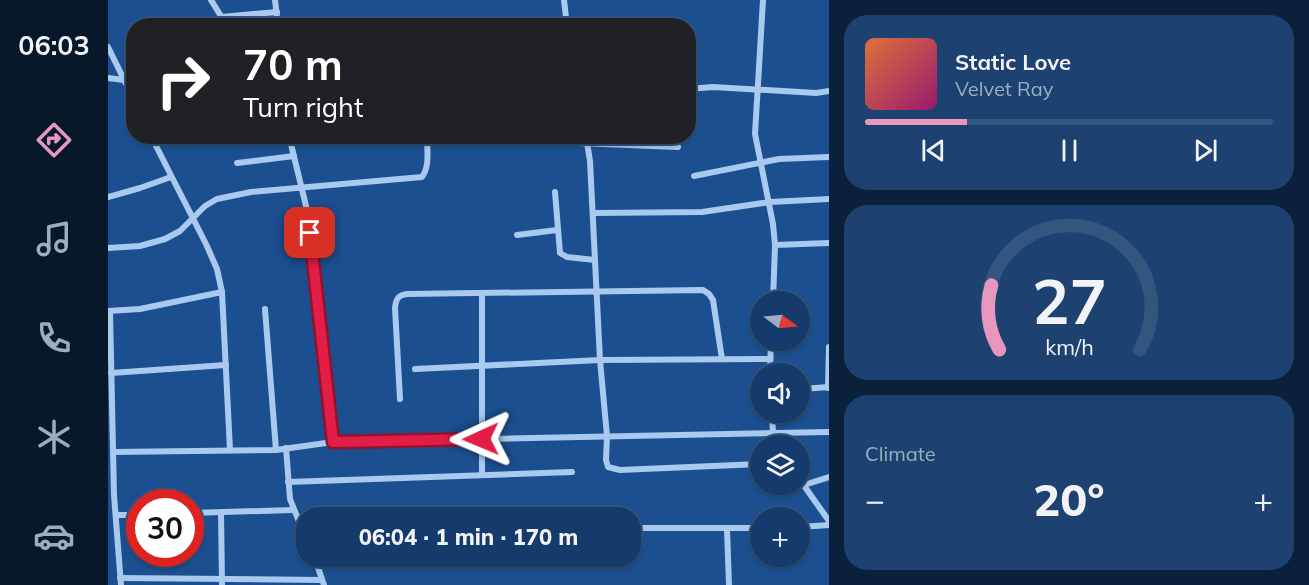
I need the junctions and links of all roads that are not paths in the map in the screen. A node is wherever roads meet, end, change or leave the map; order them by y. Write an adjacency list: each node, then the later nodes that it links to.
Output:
1 (211, 0): 6 (street)
2 (275, 0): 5 (street)
3 (564, 0): 8 (street)
4 (763, 0): 14 (street)
5 (277, 12): 6 (street); 7 (street)
6 (221, 17)
7 (277, 18)
8 (566, 18)
9 (108, 47): 11 (street)
10 (108, 78): 11 (street)
11 (124, 80): 12 (street)
12 (126, 84)
13 (696, 88): 14 (street)
14 (758, 89): 15 (street); 24 (street)
15 (829, 91)
16 (155, 144): 27 (street)
17 (291, 144): 22 (street)
18 (427, 144): 28 (street)
19 (587, 144): 33 (street)
20 (639, 144): 21 (street)
21 (678, 147)
22 (294, 156): 25 (street); 28 (street)
23 (829, 157): 24 (street)
24 (760, 162): 26 (street); 32 (street)
25 (237, 163)
26 (694, 176)
27 (171, 177): 30 (street); 34 (street)
28 (302, 187): 34 (street); 66 (street)
29 (555, 192): 35 (street)
30 (108, 197)
31 (829, 200): 32 (street)
32 (770, 202): 33 (street); 38 (street)
33 (593, 213): 40 (street)
34 (192, 219): 39 (street); 42 (street)
35 (557, 230): 36 (street); 40 (street)
36 (517, 235)
37 (829, 243): 38 (street)
38 (775, 245): 41 (street)
39 (108, 248)
40 (595, 260): 43 (street)
41 (773, 291)
42 (222, 292): 46 (street); 53 (street)
43 (597, 292): 44 (street); 49 (street); 51 (street)
44 (482, 293): 54 (street); 59 (street)
45 (265, 309): 69 (street)
46 (109, 311): 56 (street)
47 (829, 347): 57 (street)
48 (770, 351): 50 (street)
49 (722, 359): 50 (street); 51 (street)
50 (770, 359): 52 (street)
51 (600, 360): 54 (street); 64 (street)
52 (770, 363)
53 (226, 365): 56 (street); 68 (street)
54 (481, 366): 55 (street); 65 (street)
55 (414, 369)
56 (111, 373): 63 (street)
57 (829, 387): 58 (street)
58 (810, 388)
59 (400, 399)
60 (773, 423): 62 (street)
61 (829, 432): 62 (street)
62 (773, 433): 64 (street)
63 (110, 434): 70 (street)
64 (607, 436): 65 (street); 71 (street)
65 (481, 439): 66 (street); 73 (street)
66 (333, 442): 67 (street)
67 (286, 448): 69 (street); 76 (street)
68 (230, 450): 69 (street); 70 (street)
69 (276, 450)
70 (113, 452): 81 (street)
71 (750, 464)
72 (572, 472): 73 (street)
73 (482, 474): 76 (street)
74 (829, 477): 75 (street)
75 (810, 481)
76 (288, 482): 78 (street)
77 (810, 495): 84 (street)
78 (293, 510): 79 (street); 83 (street)
79 (220, 512): 80 (street); 91 (street)
80 (204, 513)
81 (116, 515): 82 (street); 90 (street)
82 (126, 515)
83 (296, 516)
84 (829, 523): 85 (street)
85 (810, 526)
86 (641, 528): 88 (street)
87 (750, 528): 88 (street)
88 (727, 529): 93 (street)
89 (318, 567): 92 (street)
90 (121, 581): 91 (street)
91 (222, 582): 92 (street)
92 (323, 582)
93 (729, 585)

